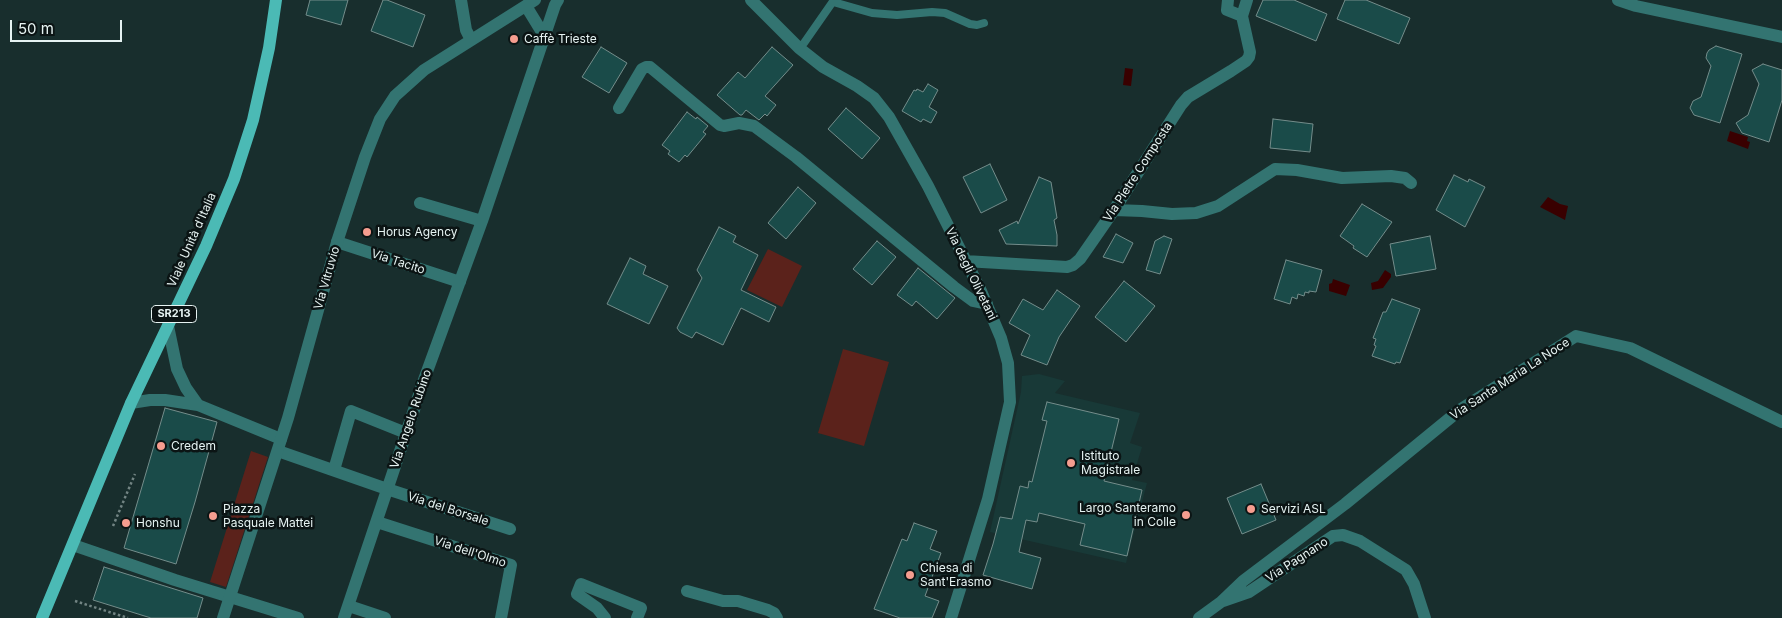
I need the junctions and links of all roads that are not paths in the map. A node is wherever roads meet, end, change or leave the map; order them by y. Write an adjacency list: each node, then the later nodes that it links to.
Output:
1 (276, 0): 26 (main road, Viale Unità d'Italia / SR213)
2 (461, 0): 15 (street)
3 (513, 0): 10 (street)
4 (558, 0): 13 (street, Via Angelo Rubino)
5 (751, 0): 16 (street, Via degli Olivetani)
6 (1228, 0): 11 (street)
7 (1247, 0): 11 (street, Via Pietre Composta)
8 (1618, 0): 14 (street)
9 (833, 1): 12 (lane); 16 (lane)
10 (531, 3): 13 (street); 15 (street, Via Vitruvio)
11 (1242, 16): 20 (street, Via Pietre Composta)
12 (984, 23)
13 (545, 37): 21 (street, Via Angelo Rubino)
14 (1782, 38)
15 (471, 40): 22 (street, Via Vitruvio)
16 (799, 48): 23 (street, Via degli Olivetani)
17 (618, 108): 25 (street)
18 (1411, 183): 20 (street)
19 (420, 203): 21 (street)
20 (1114, 210): 23 (street, Via Pietre Composta)
21 (482, 221): 24 (street, Via Angelo Rubino)
22 (337, 242): 24 (street, Via Tacito); 31 (street, Via Vitruvio)
23 (965, 261): 25 (street, Via degli Olivetani)
24 (460, 282): 30 (street, Via Angelo Rubino)
25 (987, 304): 49 (street, Via degli Olivetani)
26 (168, 326): 27 (main road, Viale Unità d'Italia / SR213); 28 (street)
27 (131, 403): 28 (street); 36 (main road, Viale Unità d'Italia / SR213)
28 (198, 406): 31 (street)
29 (1782, 422): 39 (street, Via Santa Maria La Noce)
30 (406, 433): 32 (street); 33 (street, Via Angelo Rubino)
31 (280, 445): 32 (street); 38 (street, Via Vitruvio)
32 (334, 470): 33 (street, Via del Borsale)
33 (387, 490): 34 (street, Via Angelo Rubino); 35 (street, Via del Borsale)
34 (377, 522): 40 (street, Via Angelo Rubino); 45 (street, Via dell'Olmo)
35 (510, 529)
36 (74, 545): 38 (street); 42 (main road, Viale Unità d'Italia / SR213)
37 (687, 591): 48 (street)
38 (229, 597): 41 (street); 43 (street, Via Vitruvio)
39 (1221, 602): 50 (street, Via Santa Maria La Noce); 51 (street, Via Pagnano)
40 (347, 612): 44 (street)
41 (296, 617)
42 (42, 618)
43 (223, 618)
44 (385, 618)
45 (501, 618)
46 (605, 618): 47 (street)
47 (637, 618)
48 (777, 618)
49 (951, 618)
50 (1199, 618)
51 (1425, 618)

